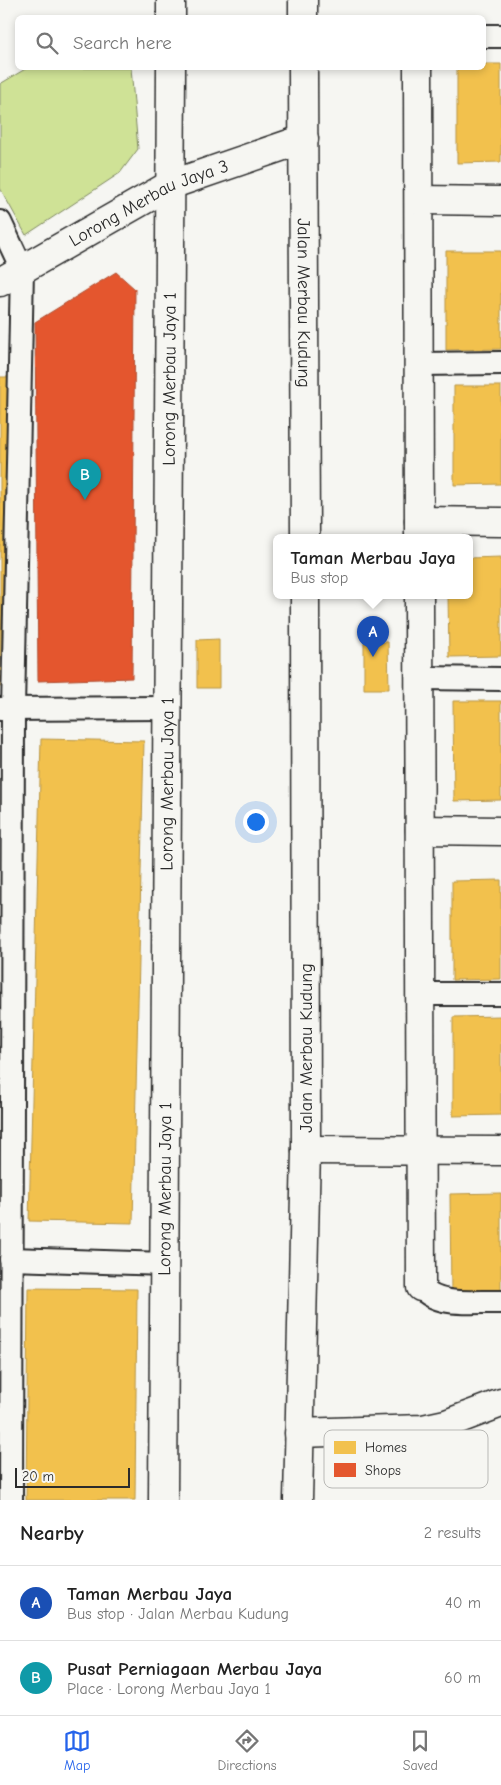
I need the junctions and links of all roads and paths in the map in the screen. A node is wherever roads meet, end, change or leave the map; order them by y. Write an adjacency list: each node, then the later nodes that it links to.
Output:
1 (171, 0): 3 (street)
2 (304, 0): 4 (street)
3 (171, 15)
4 (304, 15)
5 (486, 36): 6 (lane)
6 (501, 36)
7 (171, 70): 11 (street, Lorong Merbau Jaya 1)
8 (304, 70): 10 (street, Jalan Merbau Kudung)
9 (418, 70): 12 (street)
10 (304, 139): 11 (street, Lorong Merbau Jaya 3); 20 (street, Jalan Merbau Kudung)
11 (170, 186): 15 (street, Lorong Merbau Jaya 3); 25 (street, Lorong Merbau Jaya 1)
12 (419, 200): 13 (street); 17 (street)
13 (501, 200)
14 (0, 222): 15 (lane)
15 (11, 276): 26 (lane)
16 (501, 363): 17 (lane)
17 (419, 364): 19 (street)
18 (501, 522): 19 (street)
19 (419, 529)
20 (304, 534)
21 (305, 599): 31 (street, Jalan Merbau Kudung)
22 (419, 599): 23 (street)
23 (420, 678): 24 (lane); 27 (street)
24 (501, 679)
25 (168, 708): 26 (lane); 35 (street, Lorong Merbau Jaya 1)
26 (6, 709): 34 (lane)
27 (420, 830): 28 (street); 29 (street)
28 (501, 830)
29 (421, 994): 30 (lane); 32 (street)
30 (501, 994)
31 (306, 1150): 32 (street); 41 (street, Jalan Merbau Kudung)
32 (421, 1150): 33 (street); 36 (street)
33 (501, 1151)
34 (11, 1260): 35 (lane); 42 (lane)
35 (165, 1264): 43 (street, Lorong Merbau Jaya 1)
36 (421, 1286): 37 (lane)
37 (501, 1302)
38 (501, 1403): 39 (street)
39 (382, 1430)
40 (324, 1431): 41 (street)
41 (299, 1432): 44 (street, Jalan Merbau Kudung)
42 (11, 1500)
43 (163, 1500)
44 (298, 1500)

